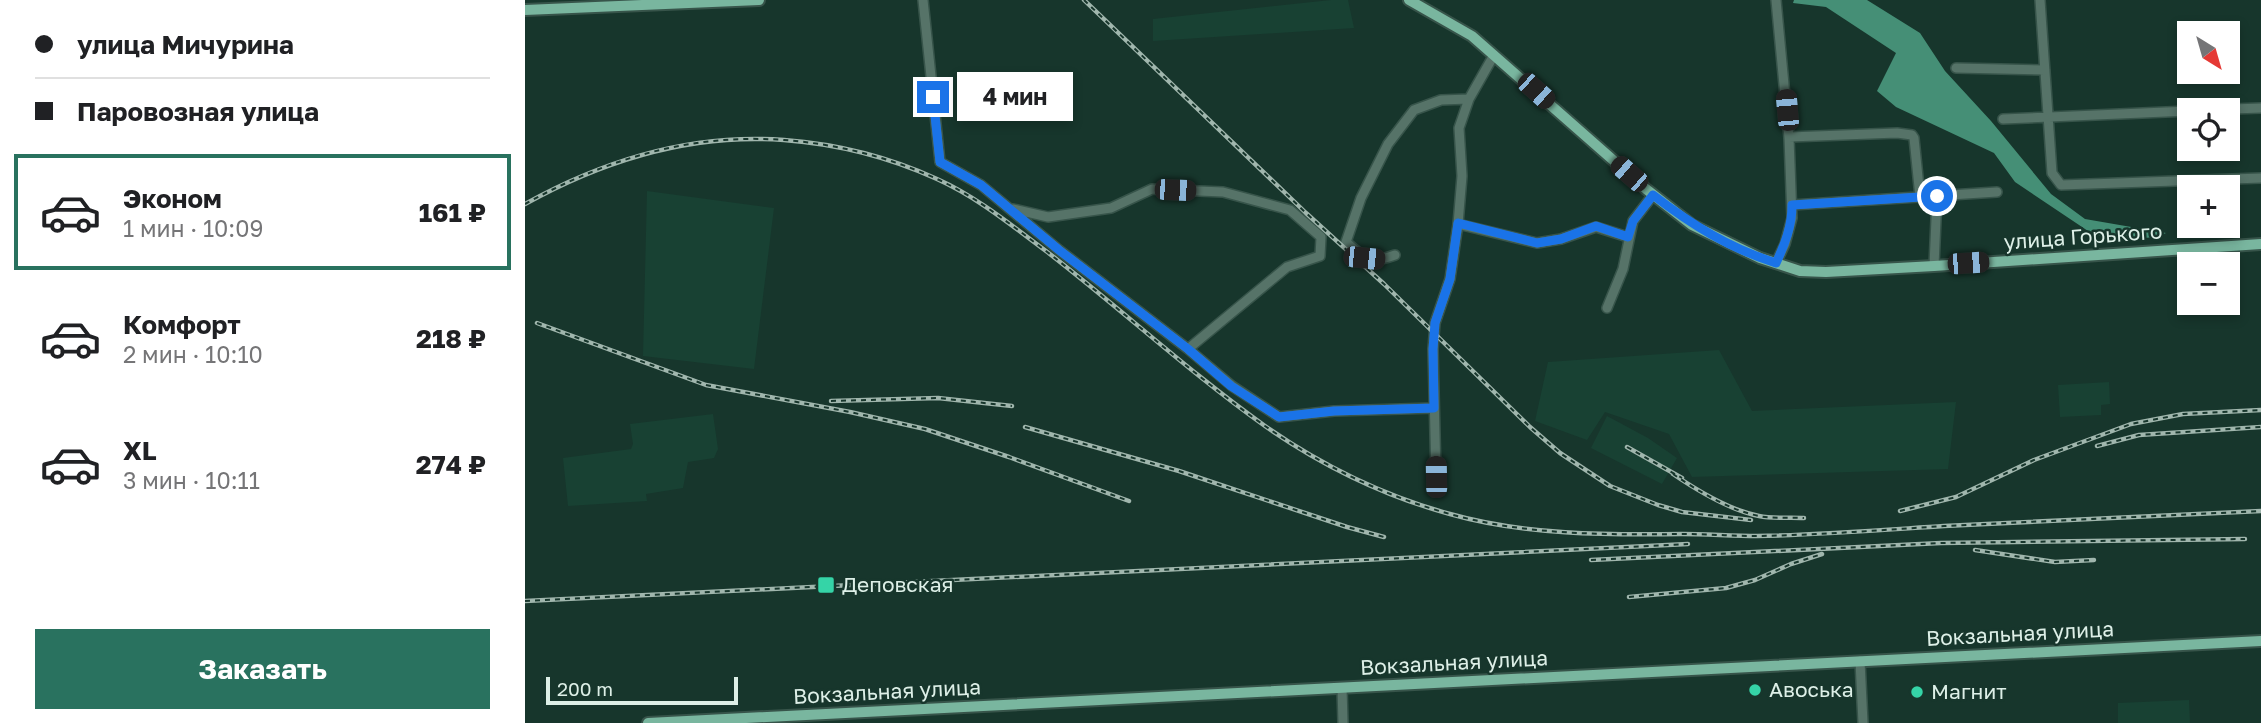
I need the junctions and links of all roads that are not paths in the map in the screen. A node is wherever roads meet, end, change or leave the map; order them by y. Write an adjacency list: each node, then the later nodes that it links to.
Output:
1 (759, 0): 6 (main road)
2 (923, 0): 23 (street)
3 (1409, 0): 7 (main road, улица Горького)
4 (1776, 0): 16 (street)
5 (2040, 0): 9 (street)
6 (525, 10)
7 (1494, 55): 10 (street); 19 (main road, улица Горького)
8 (1956, 68): 9 (street)
9 (2045, 70): 14 (street)
10 (1469, 99): 24 (street); 27 (street)
11 (2261, 107): 12 (street)
12 (2240, 108)
13 (2177, 112): 14 (street)
14 (2049, 118): 15 (street); 17 (street)
15 (2003, 119)
16 (1789, 137): 21 (street); 22 (street)
17 (2261, 178)
18 (1997, 192): 20 (street)
19 (1653, 195): 25 (street); 28 (main road, улица Горького)
20 (1937, 196): 21 (street); 29 (street)
21 (1920, 197): 22 (street)
22 (1792, 205): 28 (street)
23 (1009, 208): 31 (street); 31 (street)
24 (1458, 223): 25 (street); 32 (street)
25 (1628, 237): 30 (street)
26 (2261, 244): 29 (main road, улица Горького)
27 (1395, 255)
28 (1776, 263): 29 (main road, улица Горького)
29 (1934, 266)
30 (1607, 308)
31 (1188, 349): 32 (street)
32 (1434, 408): 33 (street)
33 (1436, 477)
34 (2261, 641): 35 (main road, Вокзальная улица)
35 (1860, 661): 36 (main road, Вокзальная улица); 41 (street)
36 (1342, 688): 37 (main road, Вокзальная улица); 40 (street)
37 (817, 719): 38 (main road, Вокзальная улица)
38 (695, 722): 39 (main road, Вокзальная улица)
39 (648, 723)
40 (1343, 723)
41 (1863, 723)

